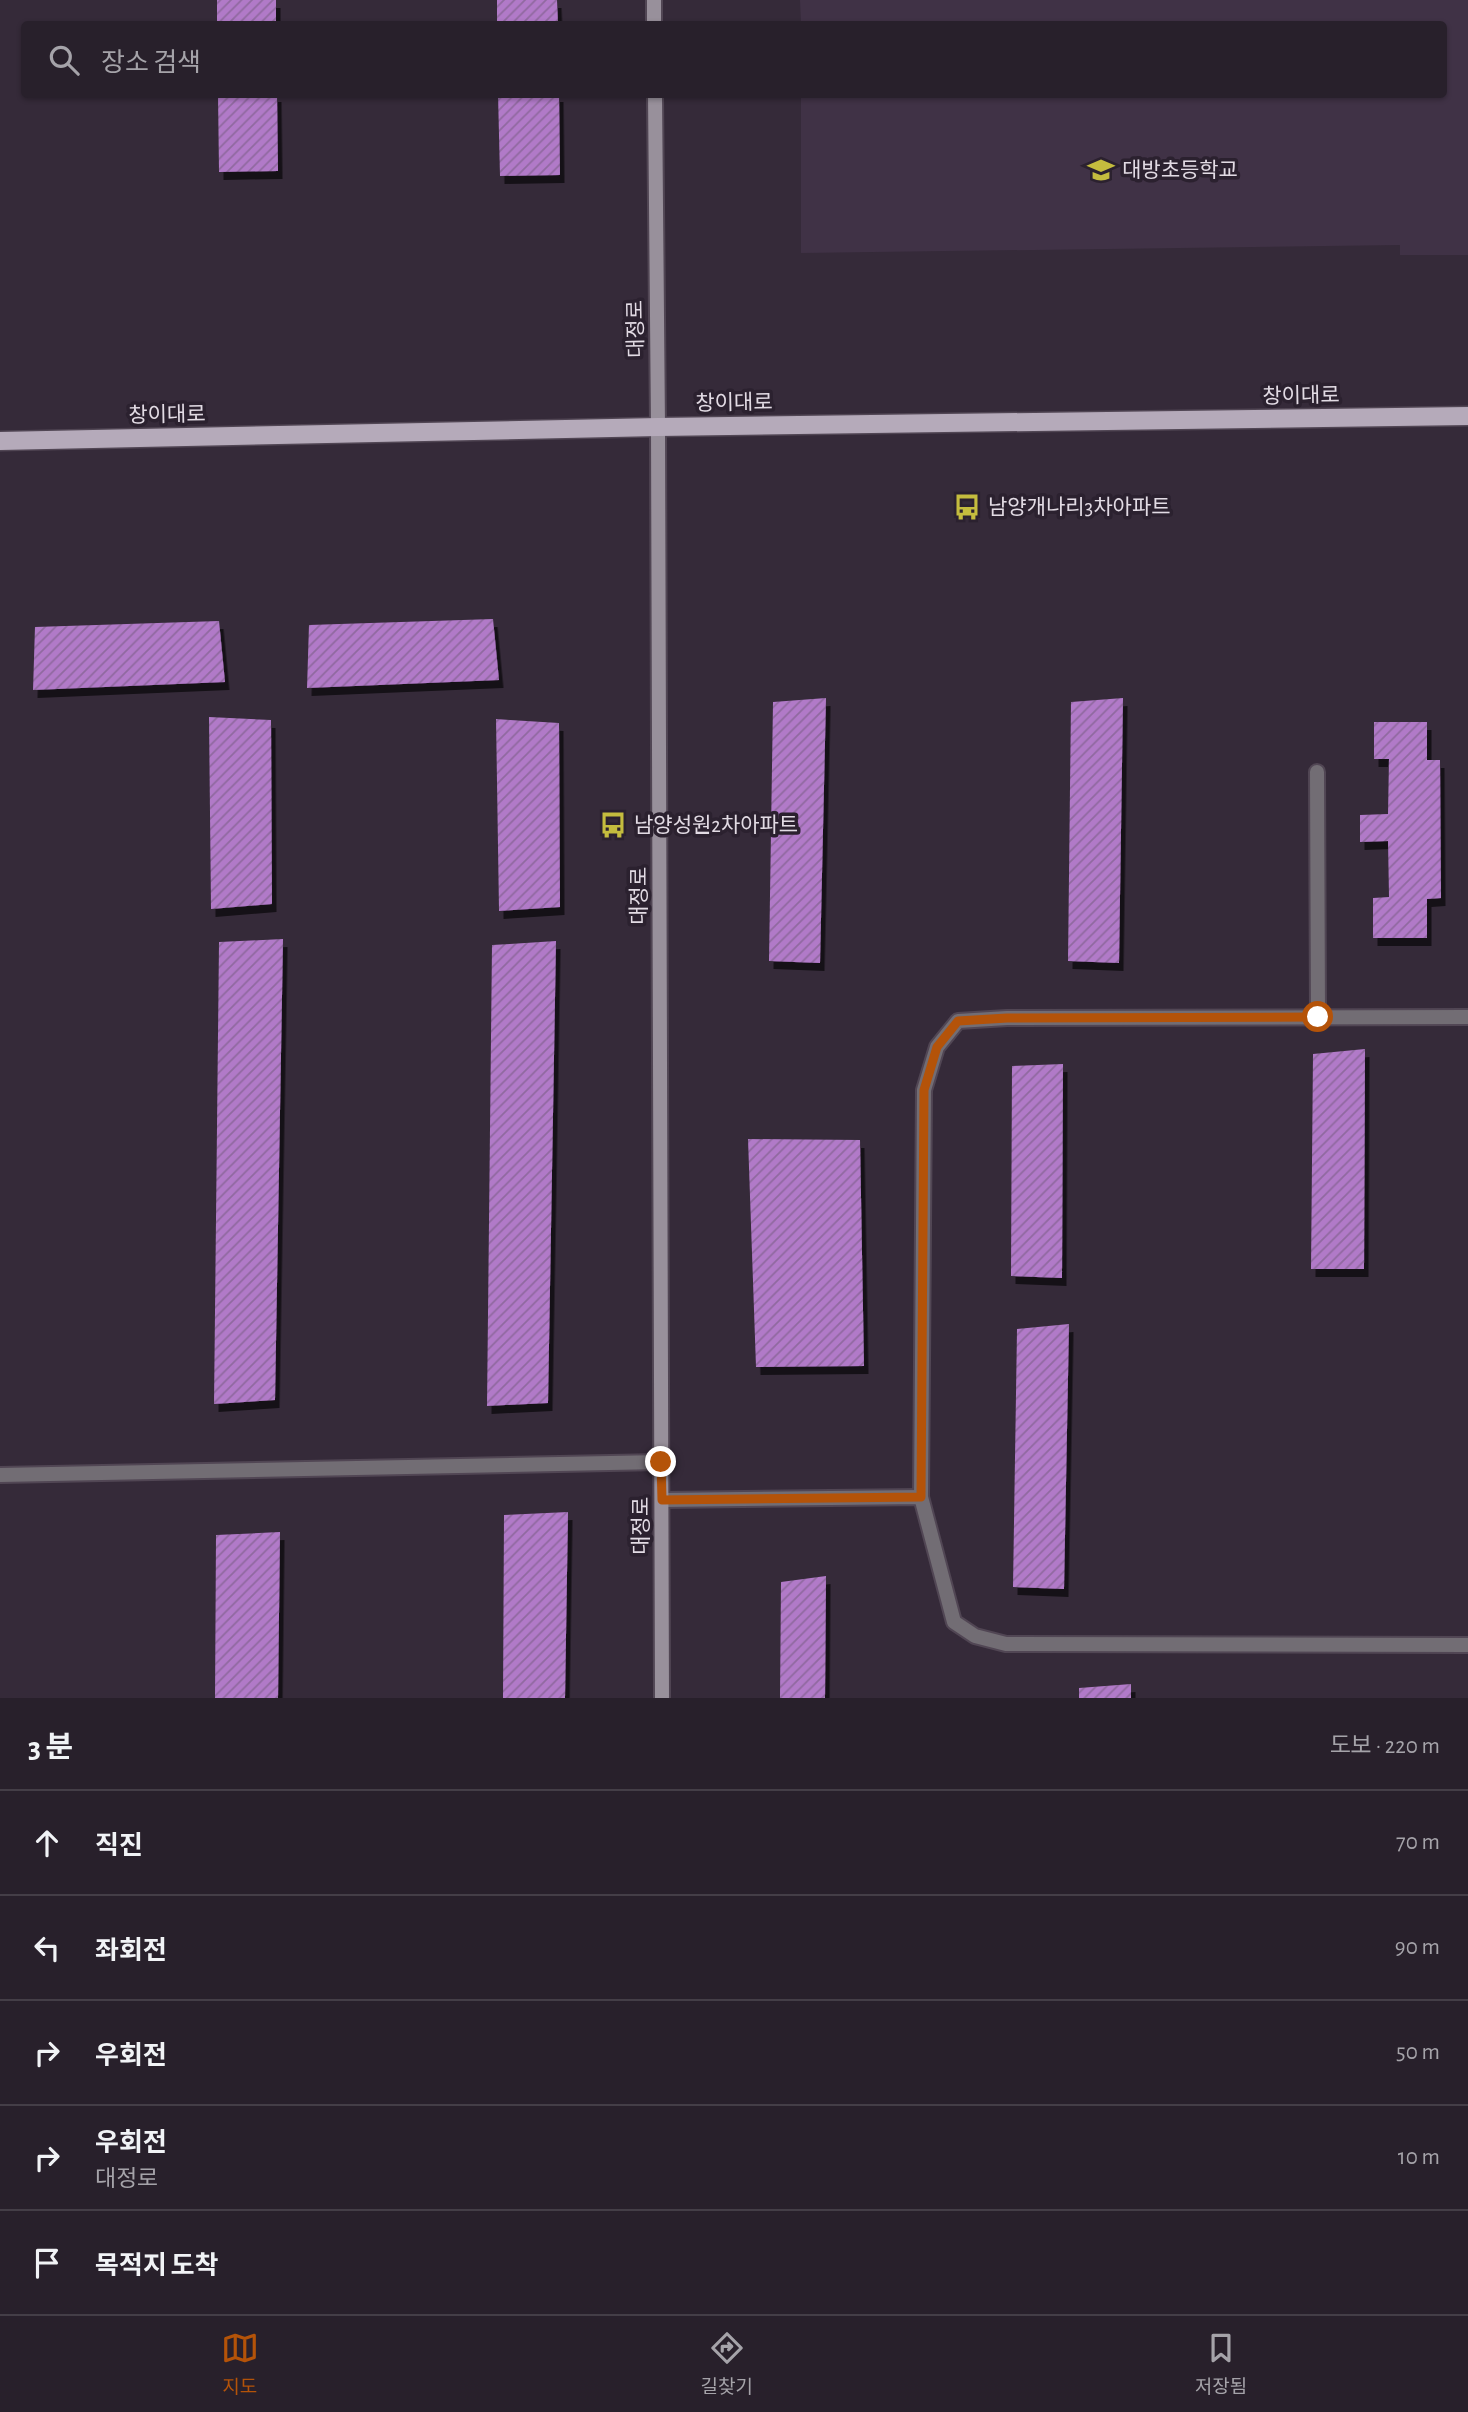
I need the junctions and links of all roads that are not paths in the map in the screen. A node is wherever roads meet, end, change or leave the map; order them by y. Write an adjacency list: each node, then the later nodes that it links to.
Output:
1 (654, 0): 2 (street)
2 (654, 21)
3 (655, 98): 5 (street, 대정로)
4 (1468, 416): 5 (main road, 창이대로)
5 (658, 427): 6 (main road, 창이대로); 11 (street, 대정로)
6 (0, 441)
7 (1317, 772): 8 (street)
8 (1318, 1017): 9 (street); 13 (street)
9 (1461, 1017): 10 (street)
10 (1468, 1030)
11 (661, 1462): 12 (street); 14 (street, 대정로)
12 (0, 1475)
13 (921, 1497): 14 (street); 15 (street)
14 (662, 1500): 16 (street, 대정로)
15 (1468, 1645)
16 (662, 1698)

